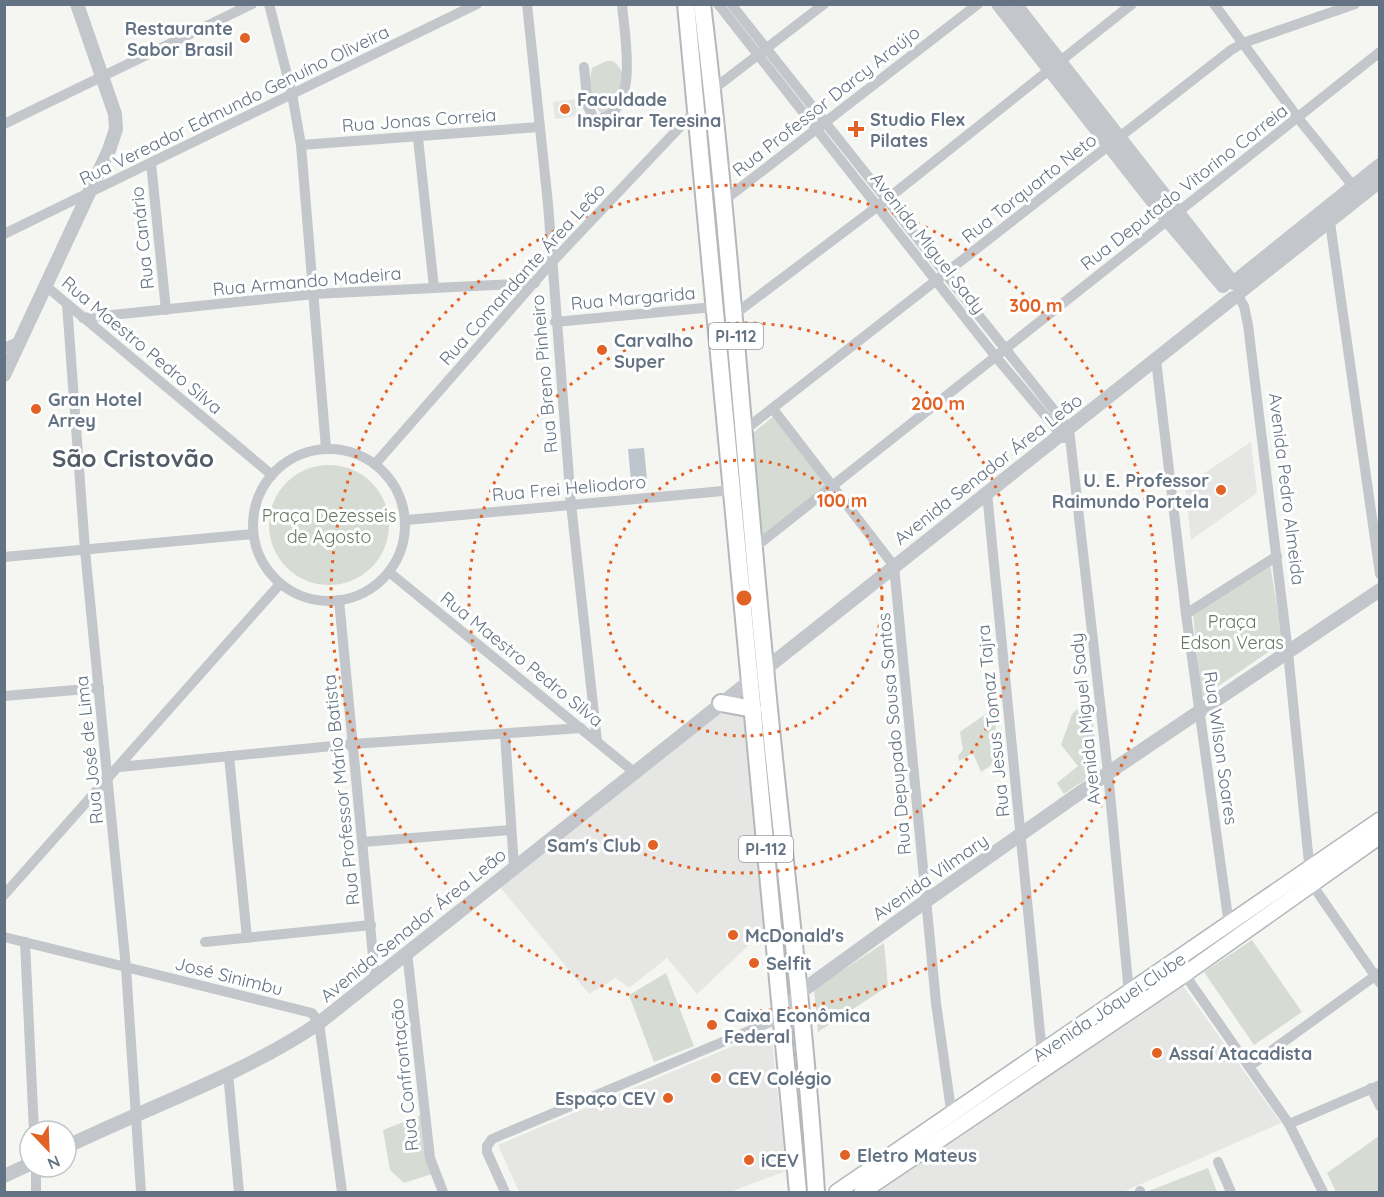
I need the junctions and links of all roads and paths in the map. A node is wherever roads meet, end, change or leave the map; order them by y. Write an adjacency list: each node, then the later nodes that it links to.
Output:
1 (76, 4): 24 (street)
2 (252, 4): 24 (street)
3 (269, 4): 26 (street)
4 (477, 4): 26 (street, Rua Vereador Edmundo Genuíno Oliveira)
5 (527, 4): 31 (street, Rua Breno Pinheiro)
6 (622, 4): 22 (street)
7 (686, 4): 27 (main road, PI-112)
8 (702, 4): 25 (main road, PI-112)
9 (718, 4): 21 (street, Avenida Miguel Sady)
10 (731, 4): 19 (street, Avenida Miguel Sady)
11 (824, 4): 19 (street)
12 (978, 4): 30 (street, Rua Professor Darcy Araújo)
13 (998, 4): 23 (street, Avenida Pedro Almeida)
14 (1015, 4): 23 (street, Avenida Pedro Almeida)
15 (1132, 4): 23 (street)
16 (1214, 4): 18 (street)
17 (1355, 4): 18 (street, Rua Torquarto Neto)
18 (1244, 43): 28 (street); 33 (street, Rua Torquarto Neto)
19 (768, 48): 21 (street); 30 (street, Avenida Miguel Sady)
20 (1380, 52): 28 (street, Rua Deputado Vitorino Correia)
21 (758, 56): 25 (street); 30 (street, Avenida Miguel Sady)
22 (584, 67)
23 (1055, 67): 33 (street, Avenida Pedro Almeida); 41 (street)
24 (102, 75): 29 (street); 39 (street)
25 (711, 91): 40 (main road, PI-112)
26 (292, 94): 34 (street); 35 (street, Rua Vereador Edmundo Genuíno Oliveira)
27 (696, 110): 45 (street, Rua Comandante Área Leão); 53 (main road, PI-112)
28 (1298, 118): 38 (street); 42 (street, Rua Deputado Vitorino Correia)
29 (4, 124)
30 (821, 126): 40 (street, Rua Professor Darcy Araújo); 41 (street, Avenida Miguel Sady)
31 (539, 127): 32 (street, Rua Jonas Correia); 45 (street, Rua Breno Pinheiro)
32 (418, 138): 34 (street, Rua Jonas Correia); 49 (street)
33 (1113, 143): 42 (street, Avenida Pedro Almeida); 46 (street, Rua Torquarto Neto)
34 (301, 145): 51 (street)
35 (151, 164): 39 (street, Rua Vereador Edmundo Genuíno Oliveira); 54 (street, Rua Canário)
36 (1380, 165): 38 (street, Avenida Senador Área Leão)
37 (1380, 181): 38 (street, Avenida Senador Área Leão)
38 (1357, 191): 43 (street, Avenida Senador Área Leão); 50 (street, Avenida Senador Área Leão)
39 (90, 194): 44 (street, Rua Vereador Edmundo Genuíno Oliveira); 48 (street)
40 (722, 202): 55 (main road, PI-112)
41 (882, 203): 46 (street, Avenida Miguel Sady); 55 (street)
42 (1172, 217): 50 (street, Avenida Pedro Almeida); 60 (street, Rua Deputado Vitorino Correia)
43 (1330, 223): 50 (street, Avenida Senador Área Leão); 82 (street)
44 (4, 234)
45 (553, 261): 47 (street, Rua Comandante Área Leão); 57 (street, Rua Breno Pinheiro)
46 (942, 278): 60 (street, Avenida Miguel Sady); 61 (street, Avenida Miguel Sady); 64 (street, Rua Torquarto Neto)
47 (535, 284): 49 (street, Rua Armando Madeira); 68 (street, Rua Comandante Área Leão)
48 (47, 287): 52 (street, Rua Maestro Pedro Silva); 58 (street)
49 (434, 288): 51 (street, Rua Armando Madeira)
50 (1234, 292): 62 (street, Avenida Senador Área Leão); 78 (street, Avenida Pedro Almeida)
51 (314, 294): 54 (street, Rua Armando Madeira); 67 (street)
52 (67, 304): 56 (street, Rua Maestro Pedro Silva); 77 (street, Rua José de Lima)
53 (714, 307): 57 (street, Rua Margarida); 71 (main road, PI-112)
54 (166, 310): 56 (street, Rua Armando Madeira)
55 (735, 314): 65 (main road, PI-112)
56 (83, 318): 69 (street, Rua Maestro Pedro Silva)
57 (555, 322): 73 (street, Rua Breno Pinheiro)
58 (20, 341): 59 (street); 63 (street)
59 (4, 348)
60 (1007, 349): 61 (street, Rua Deputado Vitorino Correia); 66 (street, Avenida Miguel Sady)
61 (996, 357): 66 (street, Avenida Miguel Sady); 70 (street, Rua Deputado Vitorino Correia)
62 (1156, 360): 66 (street, Avenida Senador Área Leão); 86 (street, Rua Wilson Soares)
63 (4, 375)
64 (773, 409): 65 (street, Rua Torquarto Neto); 70 (street)
65 (742, 432): 76 (main road, PI-112)
66 (1066, 435): 72 (street, Avenida Senador Área Leão); 102 (street, Avenida Miguel Sady)
67 (326, 448): 68 (street); 69 (street)
68 (376, 463): 74 (street)
69 (272, 475): 75 (street)
70 (833, 487): 76 (street, Rua Deputado Vitorino Correia); 80 (street)
71 (734, 489): 73 (street, Rua Frei Heliodoro); 89 (main road, PI-112)
72 (987, 493): 80 (street, Avenida Senador Área Leão); 106 (street, Rua Jesus Tomaz Tajra)
73 (571, 504): 74 (street, Rua Frei Heliodoro); 97 (street, Rua Breno Pinheiro)
74 (407, 520): 81 (street)
75 (253, 534): 77 (street); 83 (street)
76 (754, 548): 88 (main road, PI-112)
77 (85, 550): 79 (street); 90 (street, Rua José de Lima)
78 (1277, 556): 86 (street); 87 (street, Avenida Pedro Almeida)
79 (4, 557)
80 (894, 566): 88 (street, Avenida Senador Área Leão); 113 (street, Rua Depupado Sousa Santos)
81 (388, 572): 85 (street); 95 (street, Rua Maestro Pedro Silva)
82 (1380, 574)
83 (280, 584): 85 (street); 100 (street)
84 (1380, 590): 87 (street, Avenida Vilmary)
85 (339, 600): 98 (street, Rua Professor Mário Batista)
86 (1186, 614): 94 (street, Rua Wilson Soares)
87 (1288, 652): 94 (street, Avenida Vilmary); 110 (street, Avenida Pedro Almeida)
88 (765, 668): 89 (street, Avenida Senador Área Leão); 125 (main road, PI-112)
89 (750, 680): 92 (street, Avenida Senador Área Leão); 93 (main road, PI-112)
90 (99, 688): 91 (street); 103 (street, Rua José de Lima)
91 (4, 696)
92 (722, 703): 93 (main road); 101 (street, Avenida Senador Área Leão)
93 (753, 709): 127 (main road, PI-112)
94 (1199, 713): 102 (street, Avenida Vilmary); 115 (street, Rua Wilson Soares)
95 (581, 728): 96 (street); 97 (street, Rua Maestro Pedro Silva)
96 (505, 734): 98 (street); 105 (street)
97 (597, 741): 101 (street, Rua Maestro Pedro Silva)
98 (353, 744): 99 (street); 108 (street, Rua Professor Mário Batista)
99 (229, 756): 100 (street); 117 (street)
100 (119, 767): 103 (street)
101 (634, 772): 109 (street, Avenida Senador Área Leão)
102 (1108, 773): 106 (street, Avenida Vilmary); 126 (street, Avenida Miguel Sady)
103 (109, 777): 112 (street); 121 (street, Rua José de Lima)
104 (1380, 820): 110 (main road, Avenida Jóquei Clube)
105 (511, 830): 108 (street); 109 (street)
106 (1021, 835): 113 (street, Avenida Vilmary); 129 (street, Rua Jesus Tomaz Tajra)
107 (1380, 836): 111 (main road, Avenida Jóquei Clube)
108 (363, 842): 114 (street, Rua Professor Mário Batista)
109 (514, 867): 120 (street, Avenida Senador Área Leão)
110 (1311, 867): 111 (street, Avenida Pedro Almeida); 115 (main road, Avenida Jóquei Clube)
111 (1311, 884): 122 (main road, Avenida Jóquei Clube); 124 (street)
112 (4, 895)
113 (926, 901): 125 (street, Avenida Vilmary); 135 (street, Rua Depupado Sousa Santos)
114 (371, 925): 117 (street); 123 (street, Rua Professor Mário Batista)
115 (1229, 925): 122 (main road, Avenida Jóquei Clube)
116 (4, 937): 118 (street, José Sinimbu)
117 (247, 938): 119 (street)
118 (25, 942): 121 (street, José Sinimbu); 136 (street)
119 (205, 942)
120 (407, 952): 123 (street, Avenida Senador Área Leão); 146 (street, Rua Confrontação)
121 (126, 968): 128 (street, José Sinimbu); 134 (street, Rua José de Lima)
122 (1180, 968): 126 (main road, Avenida Jóquei Clube); 129 (main road, Avenida Jóquei Clube); 130 (street)
123 (375, 977): 128 (street, Avenida Senador Área Leão)
124 (1378, 978): 130 (street)
125 (799, 993): 127 (street, Avenida Vilmary); 149 (main road, PI-112)
126 (1129, 993): 129 (main road, Avenida Jóquei Clube)
127 (782, 1017): 147 (street); 148 (main road, PI-112)
128 (319, 1023): 131 (street, Avenida Senador Área Leão); 143 (street)
129 (1044, 1059): 135 (main road, Avenida Jóquei Clube); 138 (main road, Avenida Jóquei Clube)
130 (1250, 1066): 137 (street)
131 (228, 1073): 134 (street, Avenida Senador Área Leão); 145 (street)
132 (1375, 1086): 133 (street); 137 (street)
133 (1380, 1106)
134 (136, 1113): 139 (street, Avenida Senador Área Leão); 144 (street, Rua José de Lima)
135 (952, 1113): 138 (street, Rua Depupado Sousa Santos); 150 (main road, Avenida Jóquei Clube)
136 (33, 1119)
137 (1289, 1124): 153 (street)
138 (953, 1130): 151 (main road, Avenida Jóquei Clube)
139 (78, 1141)
140 (1218, 1162): 152 (street)
141 (18, 1170): 142 (street)
142 (4, 1176)
143 (340, 1189)
144 (141, 1192)
145 (239, 1192)
146 (443, 1192)
147 (505, 1192)
148 (798, 1192)
149 (816, 1192)
150 (837, 1192)
151 (862, 1192)
152 (1231, 1192)
153 (1323, 1192)

